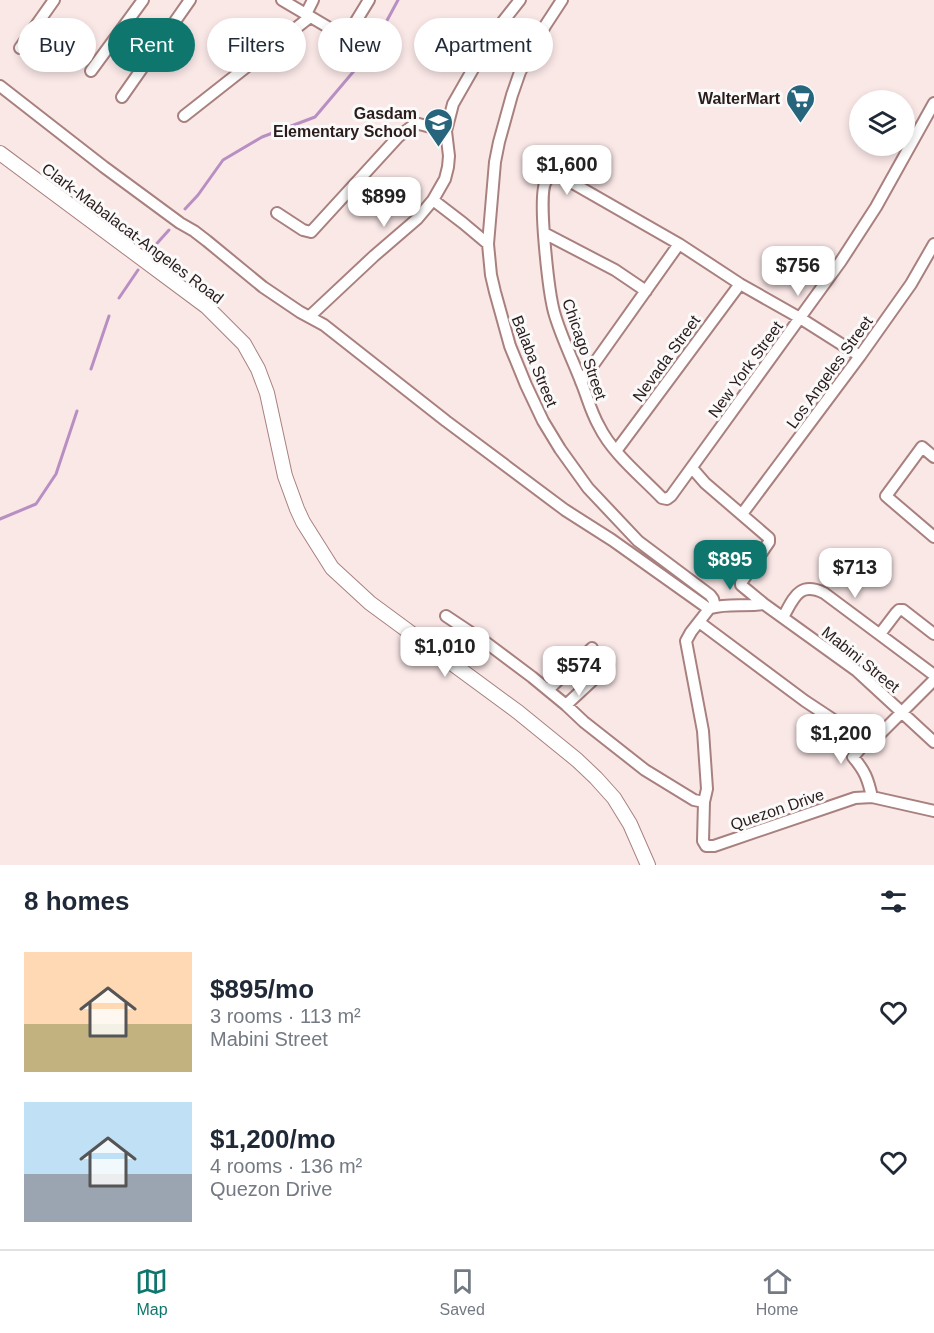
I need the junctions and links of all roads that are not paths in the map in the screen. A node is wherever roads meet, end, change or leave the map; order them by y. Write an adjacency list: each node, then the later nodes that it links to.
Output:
1 (54, 0): 10 (street)
2 (143, 0): 11 (street)
3 (190, 0): 13 (street)
4 (282, 0): 9 (street)
5 (313, 0): 9 (street)
6 (369, 0): 9 (street)
7 (520, 0): 16 (street)
8 (562, 0): 21 (street, Balaba Street)
9 (308, 16): 15 (street)
10 (41, 18)
11 (96, 64)
12 (0, 86): 26 (street)
13 (122, 97)
14 (934, 103): 27 (street, New York Street)
15 (184, 116)
16 (446, 131): 18 (street); 19 (street)
17 (0, 153): 55 (main road, Clark-Mabalacat-Angeles Road)
18 (433, 200): 21 (street); 26 (street)
19 (277, 213)
20 (544, 233): 22 (street, Chicago Street); 25 (street); 29 (street, Chicago Street)
21 (488, 244): 37 (street, Balaba Street)
22 (679, 244): 24 (street, Chicago Street); 25 (street)
23 (934, 244): 28 (street, Los Angeles Street)
24 (740, 284): 27 (street, Chicago Street); 30 (street, Nevada Street)
25 (646, 291): 29 (street)
26 (310, 316): 37 (street)
27 (800, 318): 28 (street, Chicago Street); 32 (street, New York Street)
28 (860, 356): 34 (street, Los Angeles Street)
29 (581, 382): 30 (street, Chicago Street)
30 (616, 451): 33 (street, Chicago Street)
31 (934, 457): 35 (street)
32 (692, 468): 33 (street, New York Street); 34 (street)
33 (671, 496)
34 (742, 514): 36 (street, Mabini Street)
35 (934, 537)
36 (764, 604): 37 (street); 39 (street, Mabini Street)
37 (712, 608): 40 (street)
38 (446, 616): 47 (street)
39 (783, 617): 41 (street); 49 (street, Mabini Street)
40 (699, 622): 50 (street); 53 (street)
41 (880, 634): 42 (street); 45 (street)
42 (934, 634)
43 (592, 648): 47 (street)
44 (609, 665): 48 (street)
45 (934, 675)
46 (934, 680): 49 (street)
47 (548, 690): 48 (street)
48 (566, 705): 53 (street)
49 (902, 712): 50 (street); 51 (street, Mabini Street)
50 (866, 742): 52 (street)
51 (934, 742)
52 (872, 797): 53 (street, Quezon Drive); 54 (street, Quezon Drive)
53 (704, 802)
54 (934, 811)
55 (648, 865)

